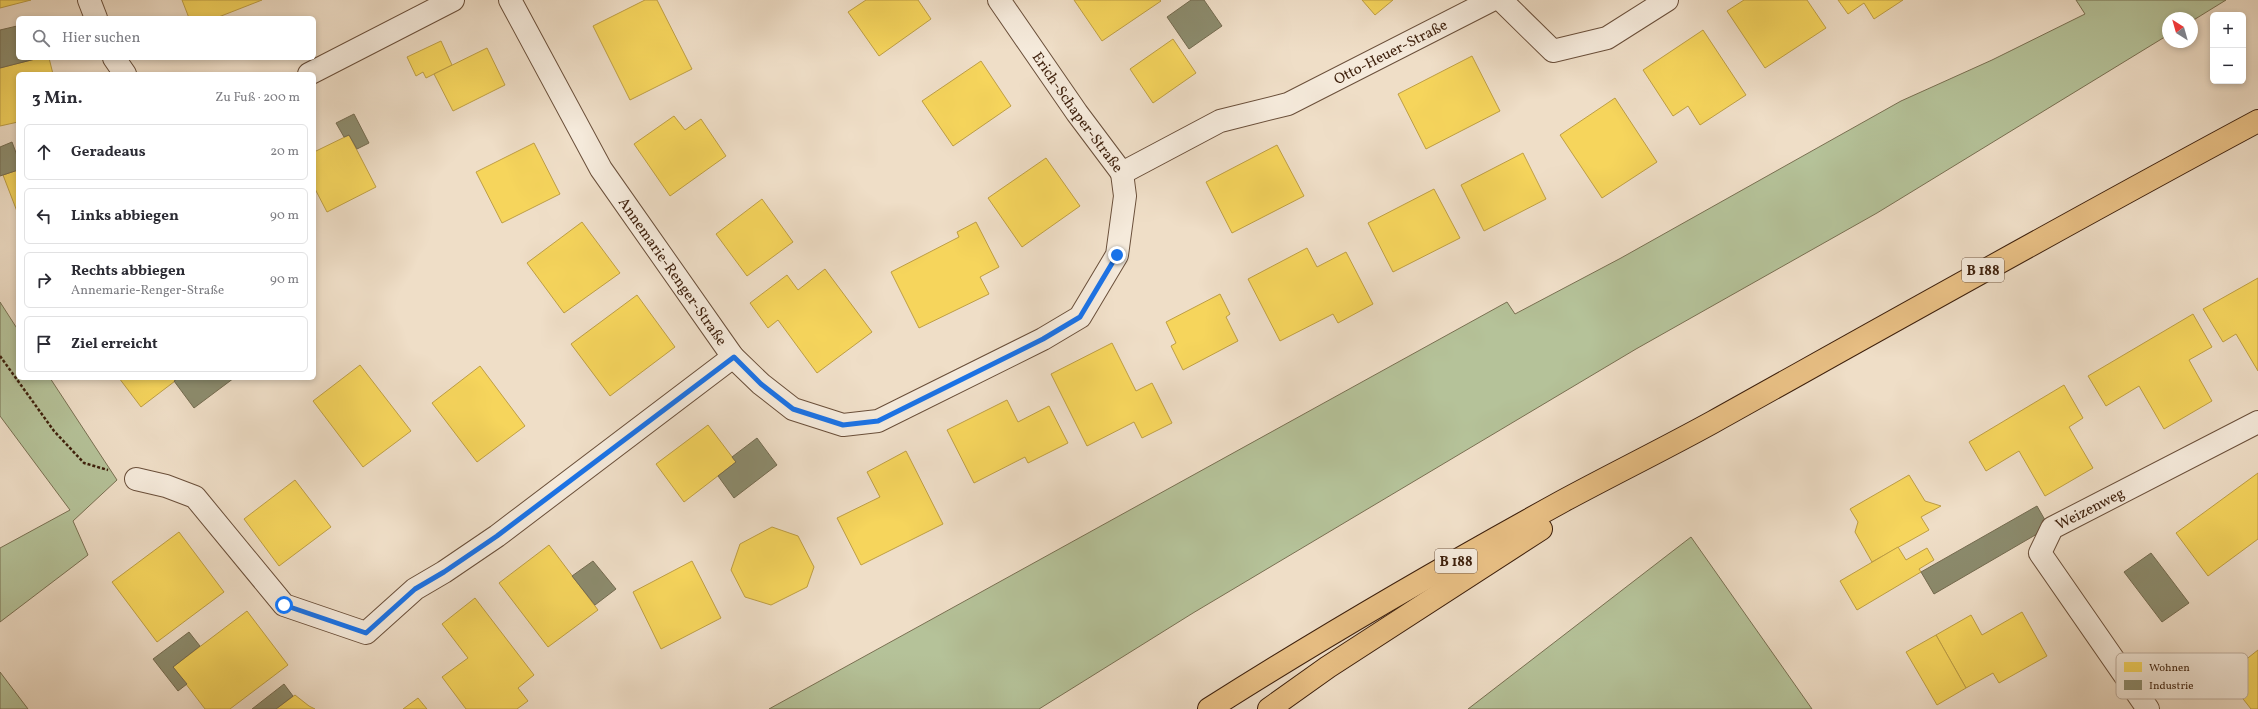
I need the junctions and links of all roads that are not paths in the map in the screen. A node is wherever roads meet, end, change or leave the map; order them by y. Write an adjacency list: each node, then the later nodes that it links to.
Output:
1 (89, 0): 8 (street)
2 (453, 0): 11 (street)
3 (510, 0): 15 (street, Annemarie-Renger-Straße)
4 (999, 0): 14 (street, Erich-Schaper-Straße)
5 (1492, 0): 12 (street, Otto-Heuer-Straße)
6 (1501, 0): 7 (street)
7 (1667, 0)
8 (95, 16)
9 (115, 60): 10 (street)
10 (124, 72)
11 (313, 72)
12 (1288, 104): 14 (street, Erich-Schaper-Straße)
13 (2258, 121): 17 (main road, B 188)
14 (1122, 173): 15 (street, Annemarie-Renger-Straße)
15 (734, 357): 18 (street)
16 (2258, 422): 19 (street, Weizenweg)
17 (1710, 424): 21 (main road, B 188); 22 (main road, B 188)
18 (136, 479)
19 (2116, 663)
20 (2141, 699): 23 (street, Weizenweg)
21 (1209, 709)
22 (1269, 709)
23 (2148, 709)

